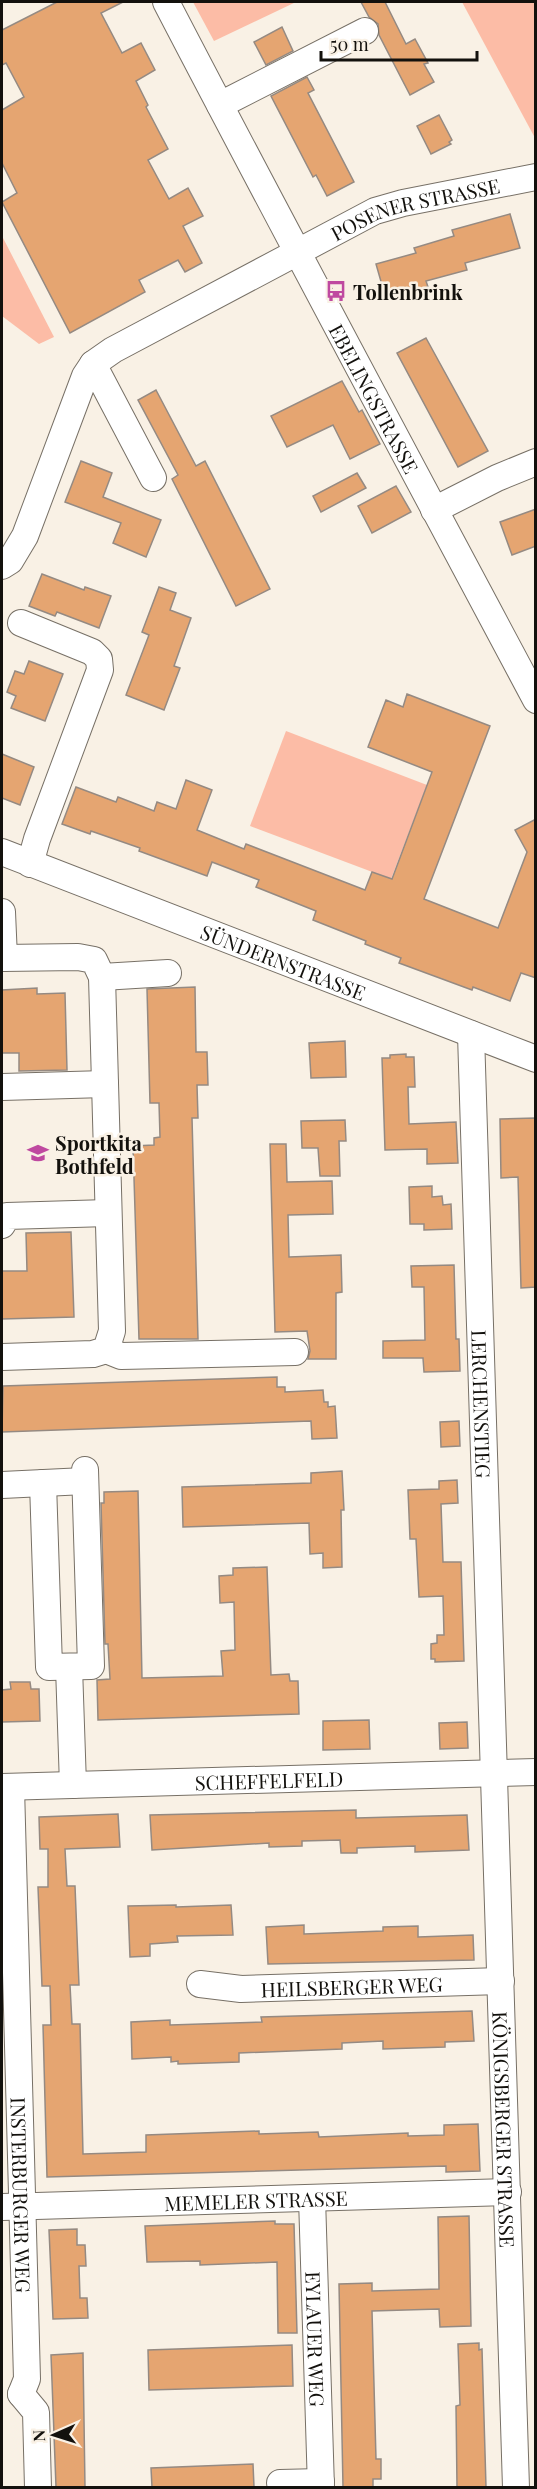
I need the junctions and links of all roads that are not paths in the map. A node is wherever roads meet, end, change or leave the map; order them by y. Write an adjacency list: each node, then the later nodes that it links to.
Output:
1 (166, 2): 3 (street, EBELINGSTRASSE)
2 (365, 31): 3 (street)
3 (220, 105): 5 (street, EBELINGSTRASSE)
4 (536, 177): 5 (street, POSENER STRASSE)
5 (299, 251): 6 (street); 9 (street, EBELINGSTRASSE)
6 (93, 364): 8 (street); 10 (street)
7 (536, 462): 9 (street)
8 (153, 478)
9 (434, 510): 12 (street, EBELINGSTRASSE)
10 (2, 566)
11 (21, 622): 14 (street)
12 (536, 700)
13 (2, 852): 14 (street, SÜNDERNSTRASSE)
14 (30, 864): 19 (street, SÜNDERNSTRASSE)
15 (2, 912): 16 (street)
16 (3, 958): 18 (street)
17 (168, 974): 18 (street)
18 (102, 977): 21 (street)
19 (471, 1034): 20 (street, SÜNDERNSTRASSE); 32 (street, LERCHENSTIEG)
20 (536, 1059)
21 (105, 1084): 22 (street); 23 (street)
22 (2, 1087)
23 (108, 1213): 24 (street); 25 (street)
24 (2, 1225)
25 (106, 1350): 26 (street); 27 (street)
26 (295, 1352)
27 (2, 1357)
28 (43, 1484): 29 (street); 30 (street); 30 (street)
29 (2, 1485)
30 (69, 1667): 33 (street)
31 (536, 1772): 32 (street, SCHEFFELFELD)
32 (495, 1773): 33 (street, SCHEFFELFELD); 35 (street, KÖNIGSBERGER STRASSE)
33 (73, 1785): 34 (street, SCHEFFELFELD)
34 (6, 1787): 37 (street, INSTERBURGER WEG)
35 (501, 1981): 36 (street, HEILSBERGER WEG); 38 (street, KÖNIGSBERGER STRASSE)
36 (200, 1984)
37 (9, 1996): 40 (street, INSTERBURGER WEG)
38 (508, 2192): 39 (street, MEMELER STRASSE); 45 (street, KÖNIGSBERGER STRASSE)
39 (312, 2198): 40 (street, MEMELER STRASSE); 43 (street, EYLAUER WEG)
40 (12, 2207): 41 (street, INSTERBURGER WEG)
41 (11, 2398): 44 (street, INSTERBURGER WEG)
42 (280, 2483): 43 (street, EYLAUER WEG)
43 (321, 2485)
44 (38, 2487)
45 (516, 2487)

